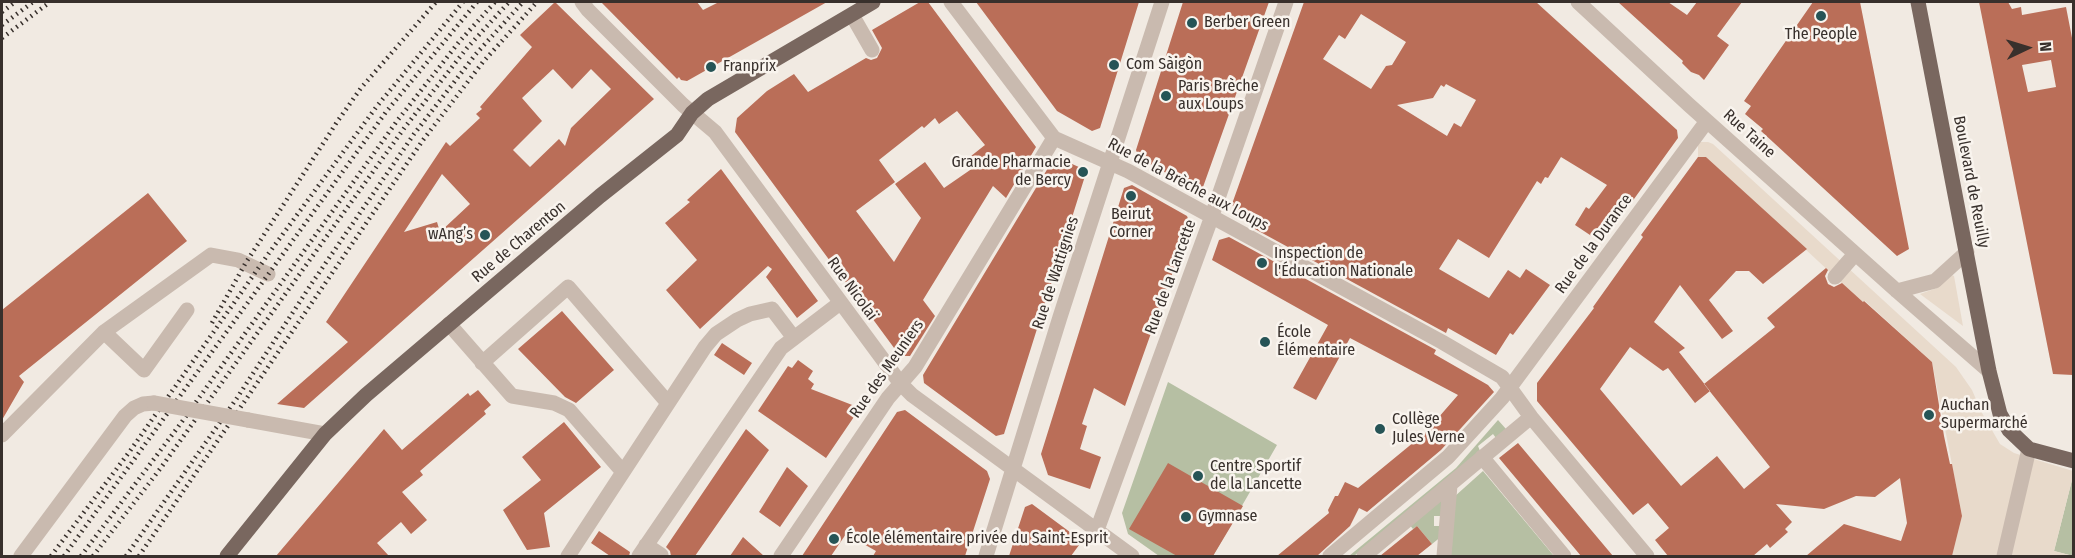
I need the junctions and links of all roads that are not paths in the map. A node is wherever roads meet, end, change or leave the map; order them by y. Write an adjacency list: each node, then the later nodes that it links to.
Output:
1 (582, 2): 10 (street, Rue Nicolaï)
2 (873, 2): 8 (main road, Rue de Charenton)
3 (951, 2): 12 (street)
4 (1162, 2): 13 (street, Rue de Wattignies)
5 (1286, 2): 14 (street, Rue de la Lancette)
6 (1578, 2): 11 (street, Rue Taine)
7 (1918, 2): 15 (main road, Boulevard de Reuilly)
8 (852, 15): 9 (street); 10 (main road, Rue de Charenton)
9 (872, 50)
10 (692, 113): 20 (street, Rue Nicolaï); 22 (main road, Rue de Charenton)
11 (1707, 121): 16 (street, Rue Taine); 28 (street, Rue de la Durance)
12 (1054, 138): 13 (street, Rue de la Brèche aux Loups); 27 (street, Rue des Meuniers)
13 (1111, 162): 14 (street, Rue de la Brèche aux Loups); 36 (street, Rue de Wattignies)
14 (1212, 216): 28 (street, Rue de la Brèche aux Loups); 39 (street, Rue de la Lancette)
15 (1967, 252): 19 (street); 26 (main road, Boulevard de Reuilly)
16 (1855, 254): 18 (street); 19 (street, Rue Taine)
17 (268, 274): 23 (street)
18 (1835, 277)
19 (1897, 291): 26 (street, Rue Taine)
20 (840, 303): 24 (street); 27 (street, Rue Nicolaï)
21 (187, 310): 23 (street)
22 (449, 324): 25 (street); 32 (main road, Rue de Charenton)
23 (104, 332): 31 (street)
24 (794, 338): 29 (street); 40 (street)
25 (482, 363): 29 (street); 37 (street)
26 (1989, 371): 33 (main road, Boulevard de Reuilly)
27 (901, 384): 36 (street, Rue Nicolaï); 45 (street, Rue des Meuniers)
28 (1510, 388): 30 (street, Rue de la Brèche aux Loups); 48 (street, Rue de la Durance)
29 (668, 403): 37 (street)
30 (1531, 417): 34 (street); 52 (street, Rue de la Brèche aux Loups)
31 (2, 435)
32 (325, 435): 42 (street, bridge); 43 (main road, Rue de Charenton)
33 (2029, 449): 35 (main road); 53 (street)
34 (1482, 457): 38 (street); 51 (street)
35 (2073, 461)
36 (1013, 468): 39 (street, Rue Nicolaï); 46 (street, Rue de Wattignies)
37 (623, 472): 44 (street)
38 (1450, 485): 49 (street); 50 (street)
39 (1097, 530): 47 (street, Rue Nicolaï)
40 (642, 551): 41 (street)
41 (661, 555)
42 (21, 556)
43 (227, 556)
44 (568, 556)
45 (781, 556)
46 (986, 556)
47 (1132, 556)
48 (1330, 556)
49 (1364, 556)
50 (1444, 556)
51 (1564, 556)
52 (1647, 556)
53 (2004, 556)

